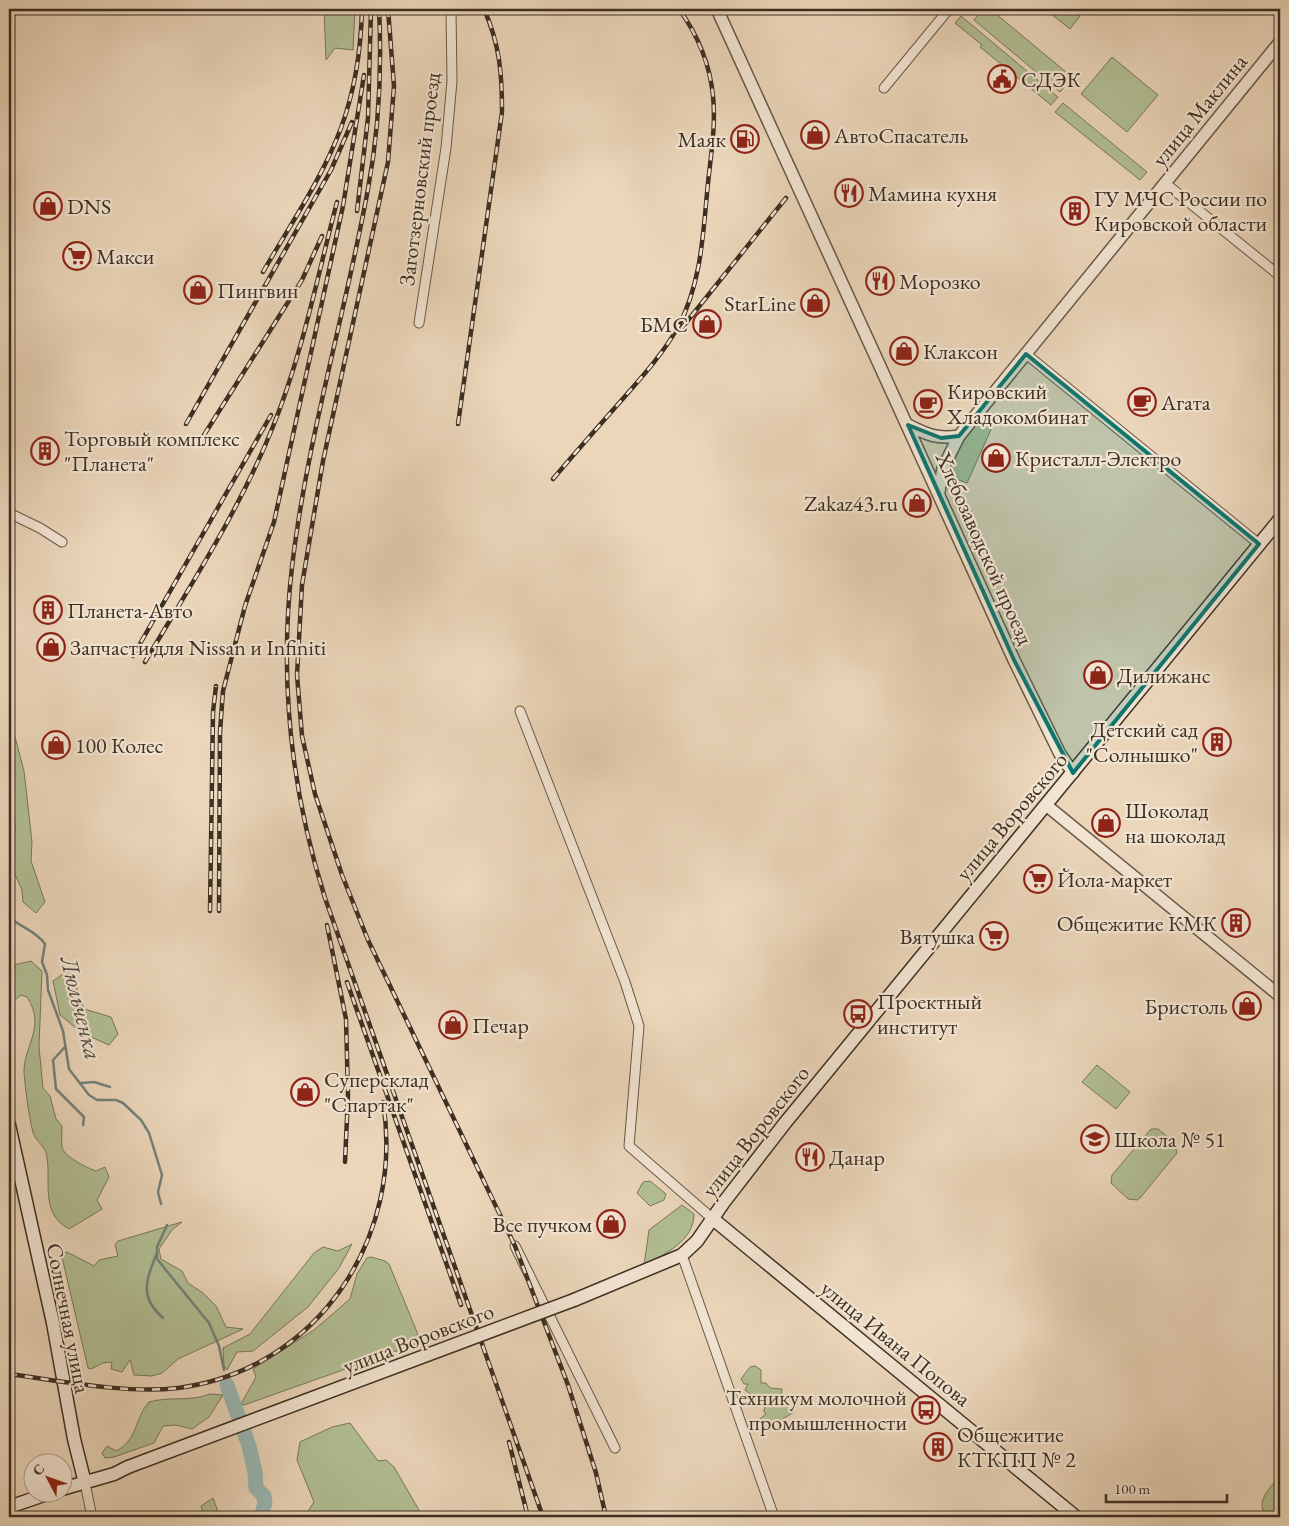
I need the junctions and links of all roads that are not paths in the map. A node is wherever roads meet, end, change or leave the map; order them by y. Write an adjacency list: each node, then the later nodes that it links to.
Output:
1 (451, 9): 8 (street, Заготзерновский проезд)
2 (717, 9): 10 (street, Хлебозаводской проезд)
3 (949, 9): 5 (street)
4 (1280, 42): 6 (street, улица Маклина)
5 (884, 88)
6 (1165, 183): 7 (street); 9 (street, улица Маклина)
7 (1280, 276)
8 (419, 323)
9 (1026, 354): 11 (street, улица Маклина); 16 (street)
10 (908, 425): 11 (street); 12 (street, Хлебозаводской проезд)
11 (959, 436): 12 (street, улица Маклина)
12 (939, 494): 18 (street, Хлебозаводской проезд)
13 (9, 513): 15 (street)
14 (1280, 519): 16 (main road, улица Воровского)
15 (62, 542)
16 (1260, 544): 18 (main road, улица Воровского)
17 (520, 711): 22 (street)
18 (1073, 774): 19 (main road, улица Воровского)
19 (1046, 805): 20 (street); 22 (main road, улица Воровского)
20 (1280, 996)
21 (9, 1125): 26 (main road, Солнечная улица)
22 (713, 1219): 24 (main road, улица Воровского); 32 (main road, улица Ивана Попова)
23 (514, 1246): 25 (street)
24 (682, 1256): 26 (main road, улица Воровского, bridge); 31 (street)
25 (615, 1448)
26 (85, 1483): 27 (main road, улица Воровского); 30 (street, Солнечная улица)
27 (72, 1486)
28 (22, 1503): 29 (main road)
29 (9, 1507)
30 (92, 1517)
31 (774, 1517)
32 (1076, 1517)

